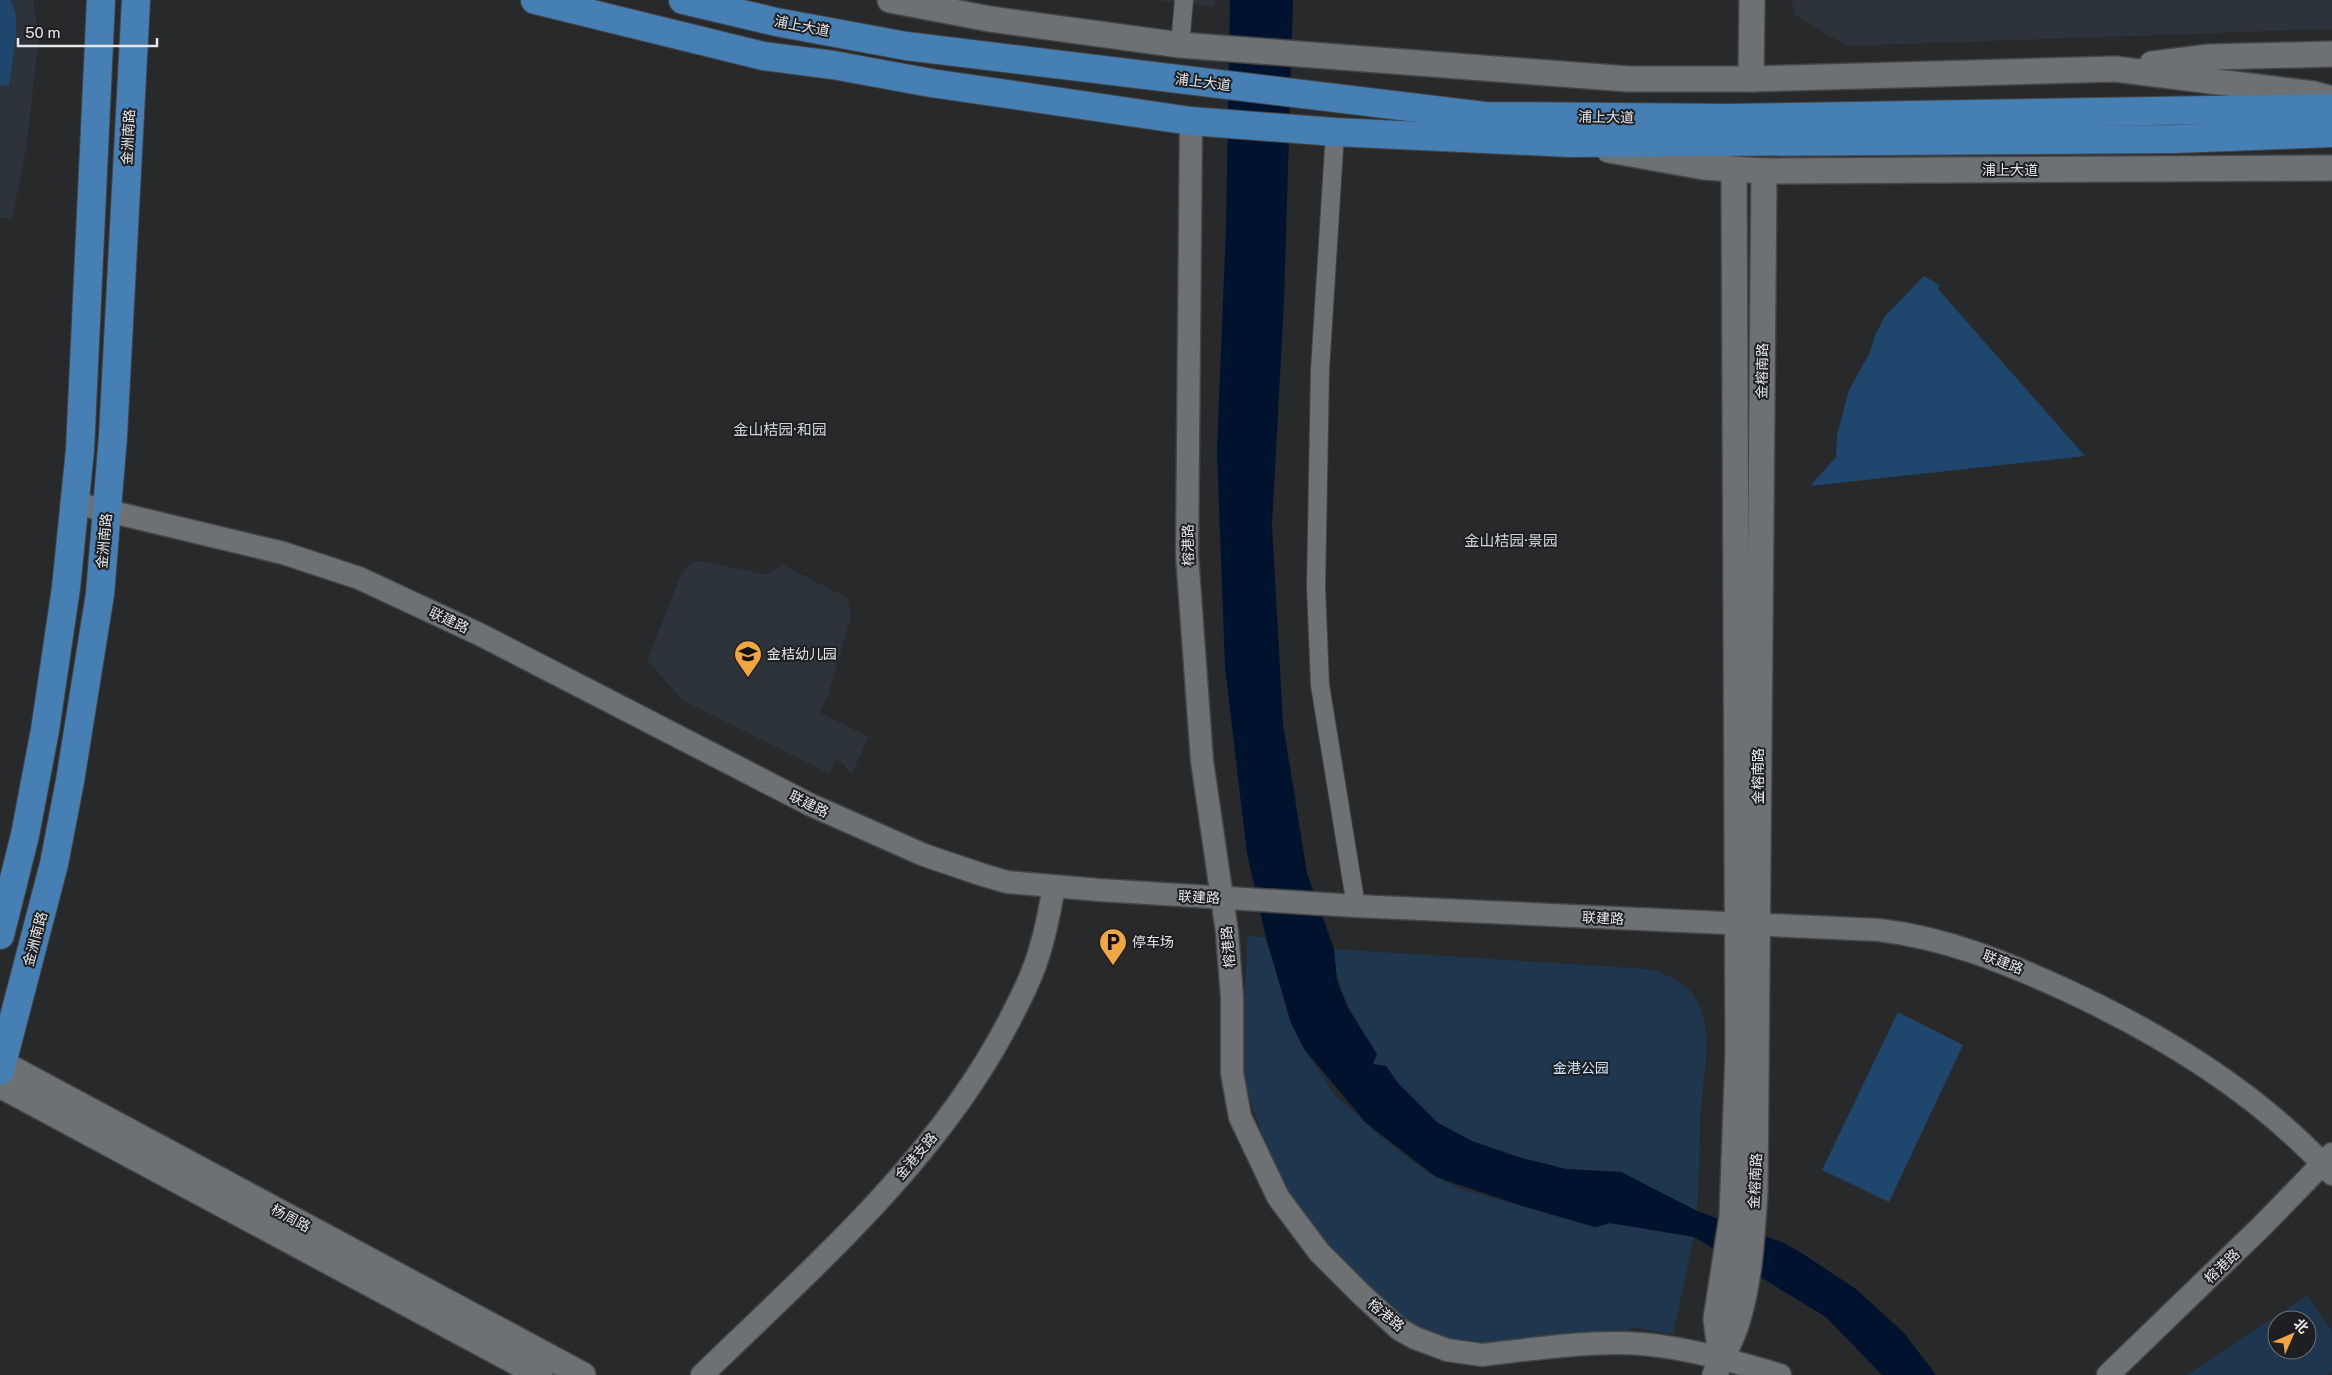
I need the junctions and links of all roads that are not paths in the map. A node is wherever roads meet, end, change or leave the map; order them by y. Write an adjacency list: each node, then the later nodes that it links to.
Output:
1 (101, 0): 21 (main road)
2 (136, 0): 22 (main road, 金洲南路)
3 (534, 0): 14 (main road, 浦上大道)
4 (683, 0): 13 (main road, 浦上大道)
5 (890, 0): 8 (main road)
6 (1184, 0): 8 (street)
7 (1752, 0): 11 (main road)
8 (1180, 45): 11 (main road)
9 (2332, 54): 10 (main road)
10 (2115, 69): 11 (main road); 12 (main road)
11 (1751, 79)
12 (2332, 99)
13 (2332, 108)
14 (1191, 120): 15 (main road, 浦上大道); 24 (street, 榕港路)
15 (1335, 132): 17 (main road, 浦上大道); 25 (street)
16 (2332, 133): 17 (main road, 浦上大道)
17 (1570, 143): 19 (main road, 浦上大道)
18 (2332, 168): 20 (main road, 浦上大道)
19 (1734, 170): 20 (main road, 浦上大道); 26 (main road)
20 (1764, 171): 26 (main road, 金榕南路)
21 (74, 502): 22 (street, 联建路); 27 (main road)
22 (107, 510): 23 (street, 联建路); 28 (main road, 金洲南路)
23 (1054, 887): 24 (street, 联建路); 33 (street, 金港支路)
24 (1222, 898): 25 (street, 联建路); 30 (street, 榕港路)
25 (1356, 906): 26 (street, 联建路)
26 (1747, 925): 29 (street, 联建路); 30 (main road, 金榕南路)
27 (0, 935)
28 (1, 1070): 31 (main road, 杨周路); 32 (main road, 杨周路)
29 (2329, 1163): 35 (street, 榕港路)
30 (1718, 1366): 34 (street, 榕港路)
31 (540, 1375)
32 (583, 1375)
33 (702, 1375)
34 (1780, 1375)
35 (2108, 1375)

